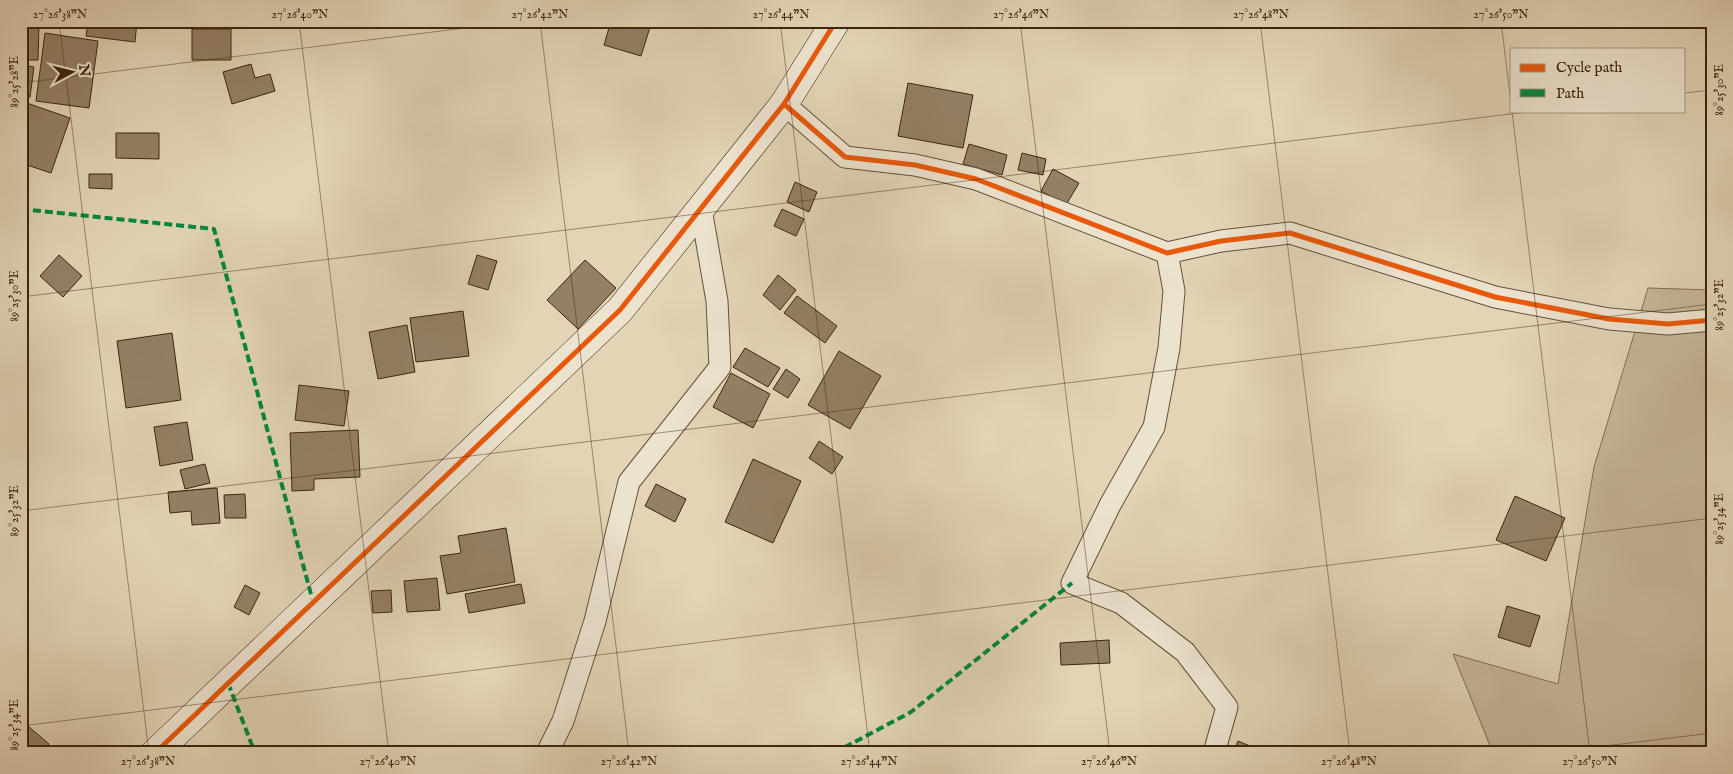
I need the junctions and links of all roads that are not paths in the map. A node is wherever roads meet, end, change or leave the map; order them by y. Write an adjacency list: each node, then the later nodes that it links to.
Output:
1 (836, 21): 2 (street)
2 (784, 104): 3 (street); 4 (street)
3 (702, 209): 6 (street); 7 (street)
4 (1167, 253): 5 (street); 8 (street)
5 (1712, 320)
6 (155, 753)
7 (546, 753)
8 (1214, 753)

